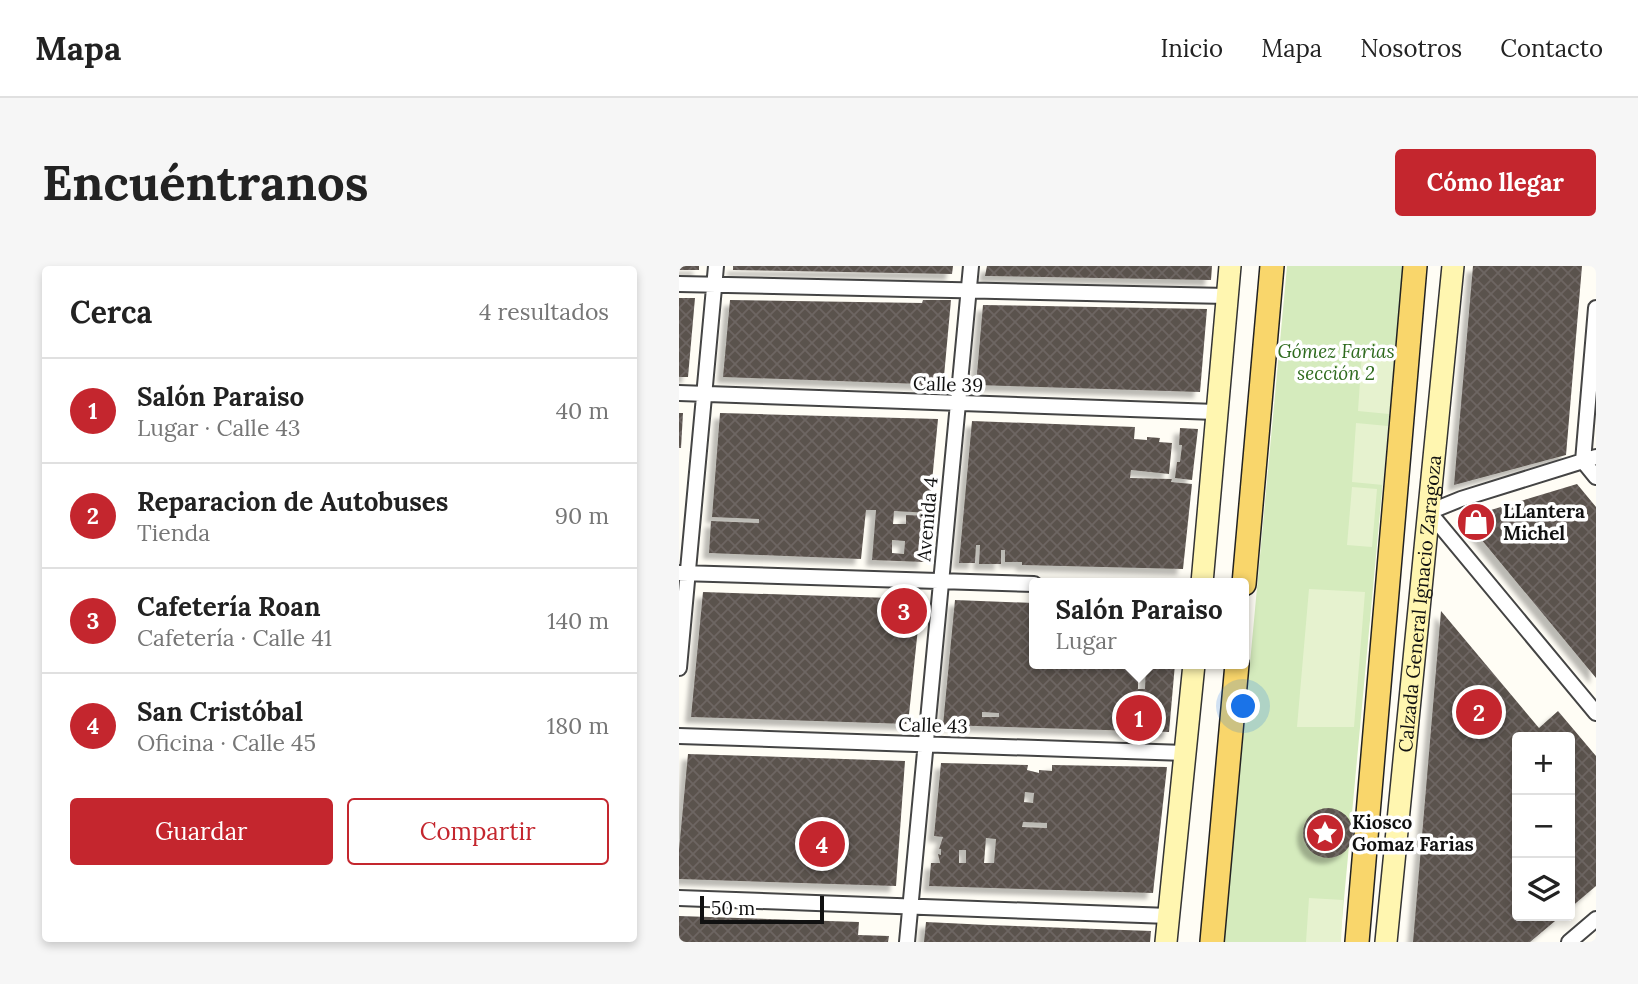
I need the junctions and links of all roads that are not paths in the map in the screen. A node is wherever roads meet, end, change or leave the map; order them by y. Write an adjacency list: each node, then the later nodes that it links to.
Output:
1 (716, 266): 8 (street)
2 (971, 266): 9 (street, Avenida 4)
3 (1230, 266): 10 (main road)
4 (1272, 266): 21 (main road)
5 (1415, 266): 38 (main road, Calzada General Ignacio Zaragoza)
6 (1453, 266): 18 (main road, Calzada General Ignacio Zaragoza)
7 (679, 284): 8 (street)
8 (714, 285): 9 (street); 13 (street)
9 (968, 290): 10 (street); 14 (street, Avenida 4)
10 (1227, 296): 15 (main road)
11 (1596, 308): 16 (street)
12 (679, 393): 13 (street, Calle 39)
13 (704, 394): 14 (street, Calle 39); 19 (street)
14 (958, 403): 15 (street, Calle 39); 22 (street, Avenida 4)
15 (1216, 412): 20 (main road)
16 (1590, 459): 17 (street); 18 (street)
17 (1596, 477)
18 (1429, 512): 27 (street); 39 (main road, Calzada General Ignacio Zaragoza)
19 (683, 573): 22 (street); 24 (street)
20 (1202, 578)
21 (1245, 578)
22 (941, 581): 23 (street); 29 (street, Avenida 4)
23 (1029, 584)
24 (679, 668)
25 (1193, 669): 30 (main road)
26 (1237, 669): 37 (main road)
27 (1596, 713)
28 (679, 736): 29 (street, Calle 43)
29 (925, 744): 30 (street, Calle 43); 32 (street, Avenida 4)
30 (1185, 753): 33 (main road)
31 (679, 898): 32 (street)
32 (910, 907): 33 (street); 35 (street, Avenida 4)
33 (1169, 916): 36 (main road)
34 (1596, 919): 40 (street)
35 (907, 942)
36 (1167, 942)
37 (1212, 942)
38 (1357, 942)
39 (1386, 942)
40 (1569, 942)

